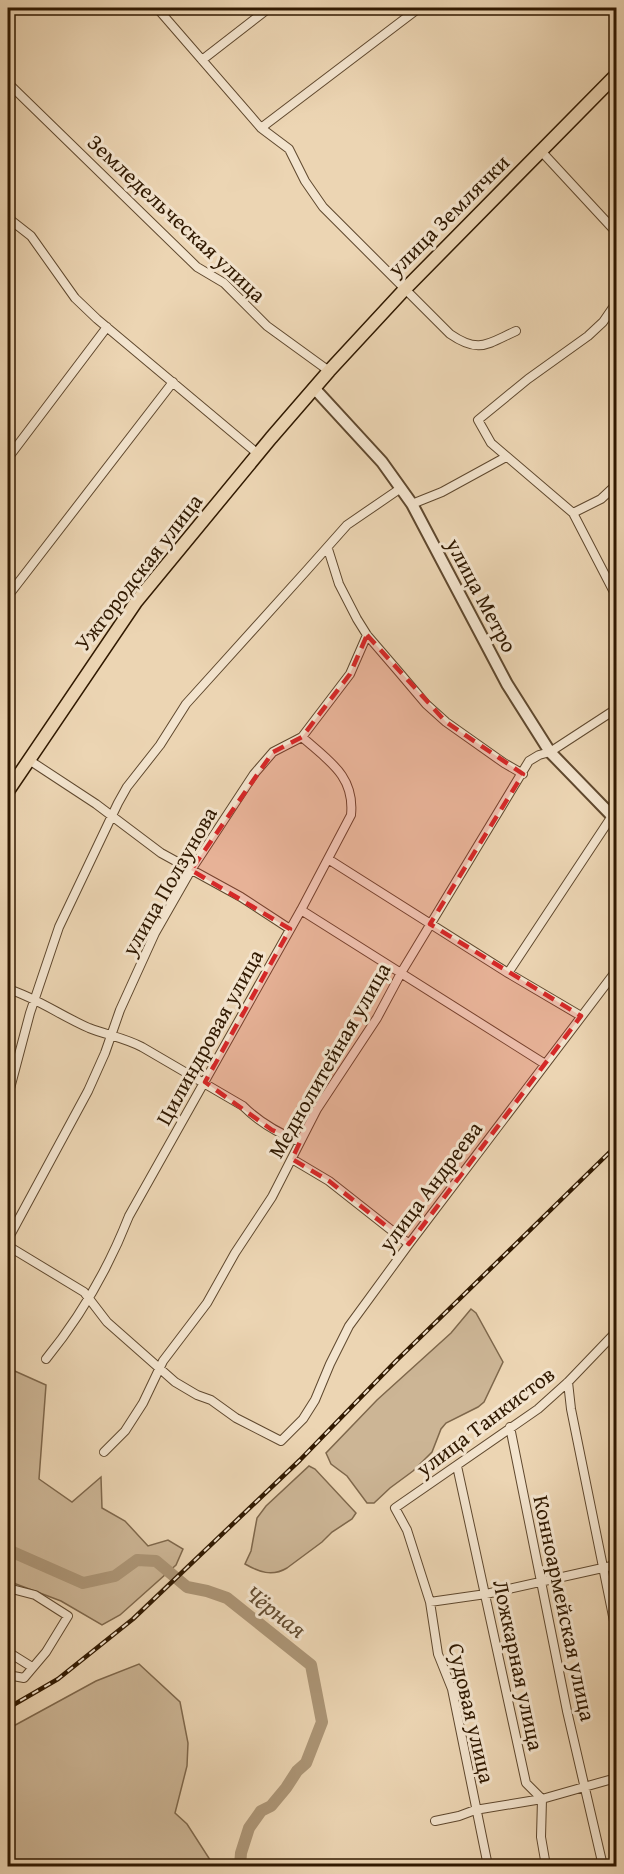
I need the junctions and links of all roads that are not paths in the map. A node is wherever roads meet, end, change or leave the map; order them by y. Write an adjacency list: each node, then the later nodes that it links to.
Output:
1 (157, 8): 4 (street)
2 (269, 8): 4 (street)
3 (419, 8): 7 (street)
4 (202, 60): 7 (street)
5 (616, 75): 8 (main road, улица Землячки)
6 (8, 83): 15 (street, Земледельческая улица)
7 (261, 128): 11 (street)
8 (541, 151): 10 (street); 11 (main road, улица Землячки)
9 (8, 218): 13 (street)
10 (616, 232)
11 (404, 290): 14 (street); 15 (main road, улица Землячки)
12 (616, 303): 19 (street)
13 (107, 327): 16 (street); 20 (street)
14 (516, 331)
15 (329, 371): 17 (main road, улица Землячки)
16 (173, 382): 18 (street); 26 (street)
17 (314, 388): 18 (main road, Ужгородская улица); 22 (street, улица Метро)
18 (258, 454): 32 (main road, Ужгородская улица)
19 (506, 457): 23 (street); 24 (street)
20 (8, 458)
21 (616, 485): 24 (street)
22 (401, 488): 23 (street, улица Метро); 25 (street)
23 (411, 504): 31 (street, улица Метро)
24 (573, 513): 27 (street)
25 (328, 549): 28 (street); 35 (street)
26 (8, 596)
27 (616, 596)
28 (367, 635): 30 (street, улица Ползунова); 33 (street)
29 (616, 709): 31 (street, Меднолитейная улица)
30 (302, 737): 37 (street, Цилиндровая улица); 38 (street, улица Ползунова)
31 (550, 752): 33 (street, Меднолитейная улица); 36 (street, улица Метро)
32 (29, 760): 34 (main road, Ужгородская улица); 35 (street)
33 (523, 774): 40 (street, Меднолитейная улица)
34 (8, 791)
35 (112, 817): 38 (street); 46 (street)
36 (614, 818): 44 (street)
37 (328, 859): 39 (street, Цилиндровая улица); 40 (street)
38 (191, 870): 41 (street); 48 (street, улица Ползунова)
39 (301, 910): 41 (street, Цилиндровая улица); 43 (street)
40 (430, 924): 43 (street, Меднолитейная улица); 44 (street)
41 (290, 929): 50 (street, Цилиндровая улица)
42 (616, 971): 47 (street, улица Андреева)
43 (401, 973): 49 (street); 52 (street, Меднолитейная улица)
44 (508, 973): 47 (street)
45 (8, 989): 46 (street)
46 (35, 999): 48 (street); 51 (street)
47 (581, 1016): 49 (street, улица Андреева)
48 (111, 1034): 50 (street); 54 (street, улица Ползунова)
49 (545, 1064): 55 (street, улица Андреева)
50 (205, 1082): 52 (street); 57 (street, Цилиндровая улица)
51 (8, 1096)
52 (300, 1142): 53 (street, Меднолитейная улица)
53 (291, 1159): 55 (street); 60 (street, Меднолитейная улица)
54 (8, 1239)
55 (409, 1244): 60 (street, улица Андреева)
56 (8, 1246): 57 (street)
57 (89, 1298): 59 (street, Цилиндровая улица); 60 (street)
58 (616, 1332): 61 (street, улица Танкистов)
59 (46, 1359)
60 (159, 1368): 63 (street, Меднолитейная улица)
61 (568, 1382): 62 (street, улица Танкистов); 66 (street)
62 (510, 1428): 64 (street, улица Танкистов); 67 (street, Конноармейская улица)
63 (104, 1452)
64 (457, 1466): 69 (street, улица Танкистов); 70 (street, Ложкарная улица)
65 (616, 1565): 66 (street)
66 (603, 1568): 67 (street); 72 (street)
67 (541, 1581): 70 (street); 77 (street, Конноармейская улица)
68 (8, 1588): 74 (street)
69 (426, 1593): 71 (street, Судовая улица)
70 (486, 1594): 71 (street); 78 (street, Ложкарная улица)
71 (430, 1602): 79 (street, Судовая улица)
72 (616, 1631)
73 (8, 1652): 74 (street)
74 (32, 1667): 75 (street)
75 (8, 1675)
76 (616, 1778): 77 (street)
77 (585, 1786): 78 (street); 83 (street, Конноармейская улица)
78 (542, 1799): 79 (street); 82 (street)
79 (476, 1810): 80 (street); 81 (street, Судовая улица)
80 (435, 1821)
81 (488, 1866)
82 (546, 1866)
83 (603, 1866)

